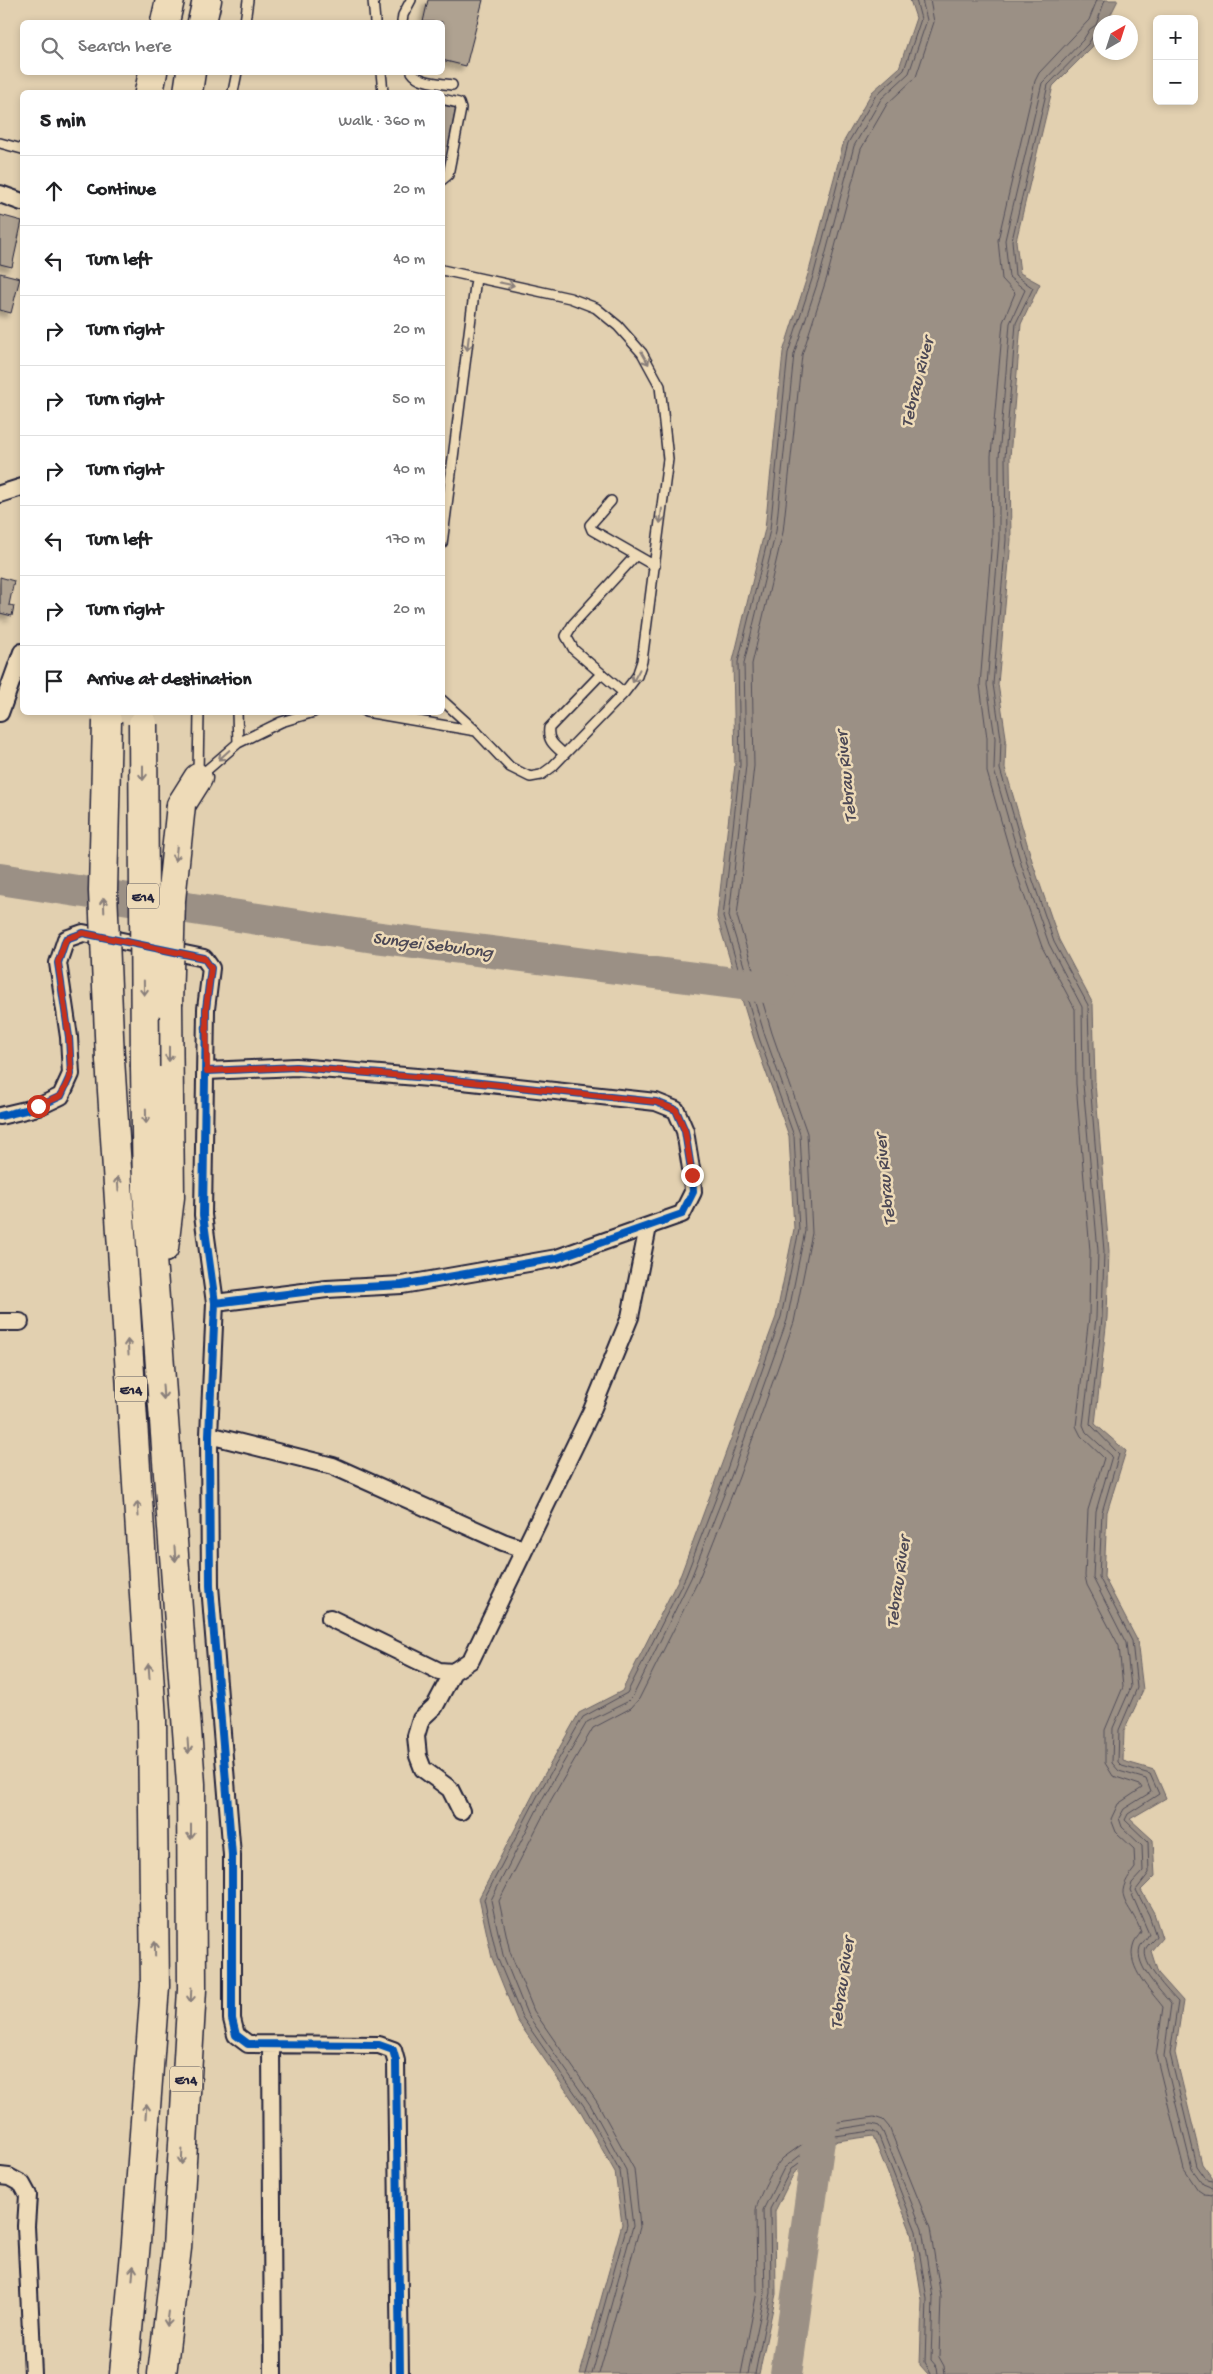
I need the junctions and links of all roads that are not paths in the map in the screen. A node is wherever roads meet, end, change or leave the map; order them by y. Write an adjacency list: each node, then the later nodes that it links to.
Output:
1 (170, 0): 6 (highway)
2 (207, 0): 7 (highway)
3 (248, 0): 8 (lane)
4 (373, 0): 9 (lane)
5 (411, 0): 10 (lane)
6 (165, 20)
7 (202, 20)
8 (245, 20)
9 (375, 20)
10 (402, 20)
11 (152, 75): 17 (highway)
12 (191, 75): 18 (highway)
13 (236, 75): 19 (lane)
14 (381, 75): 20 (lane)
15 (414, 75): 16 (lane)
16 (452, 85)
17 (149, 90)
18 (188, 90)
19 (233, 90)
20 (383, 90)
21 (445, 100): 24 (lane)
22 (0, 142): 23 (lane)
23 (20, 148)
24 (445, 178)
25 (0, 194): 26 (street)
26 (20, 201)
27 (445, 271): 28 (lane)
28 (476, 278): 32 (lane, one-way to 32); 34 (lane, one-way to 34)
29 (20, 488): 30 (street)
30 (0, 494)
31 (611, 501): 33 (lane)
32 (445, 521)
33 (636, 555): 34 (lane); 36 (lane)
34 (655, 566): 37 (lane, one-way to 37)
35 (20, 657): 39 (street)
36 (600, 674): 37 (lane); 48 (lane)
37 (624, 693): 48 (lane)
38 (445, 703): 46 (lane)
39 (0, 712)
40 (199, 715): 49 (lane)
41 (237, 715): 47 (lane)
42 (304, 715): 47 (lane)
43 (383, 715): 46 (lane)
44 (107, 717): 65 (highway, E14, one-way to 44, bridge)
45 (144, 718): 54 (highway, E14, one-way to 54, bridge)
46 (476, 731): 48 (lane)
47 (238, 743): 49 (lane, one-way to 49)
48 (564, 754)
49 (198, 778): 54 (highway, one-way to 54, bridge)
50 (207, 1071): 51 (street); 52 (street); 53 (street)
51 (0, 1116)
52 (648, 1227): 53 (street); 58 (street)
53 (215, 1303): 57 (street)
54 (157, 1308): 66 (highway, E14, one-way to 66)
55 (0, 1322): 56 (street)
56 (20, 1322)
57 (209, 1435): 58 (street); 62 (street)
58 (523, 1549): 60 (street)
59 (330, 1618): 60 (street)
60 (453, 1672): 61 (street)
61 (461, 1811)
62 (271, 2045): 67 (street); 68 (street)
63 (0, 2176): 64 (street)
64 (33, 2374)
65 (124, 2374)
66 (162, 2374)
67 (273, 2374)
68 (400, 2374)

